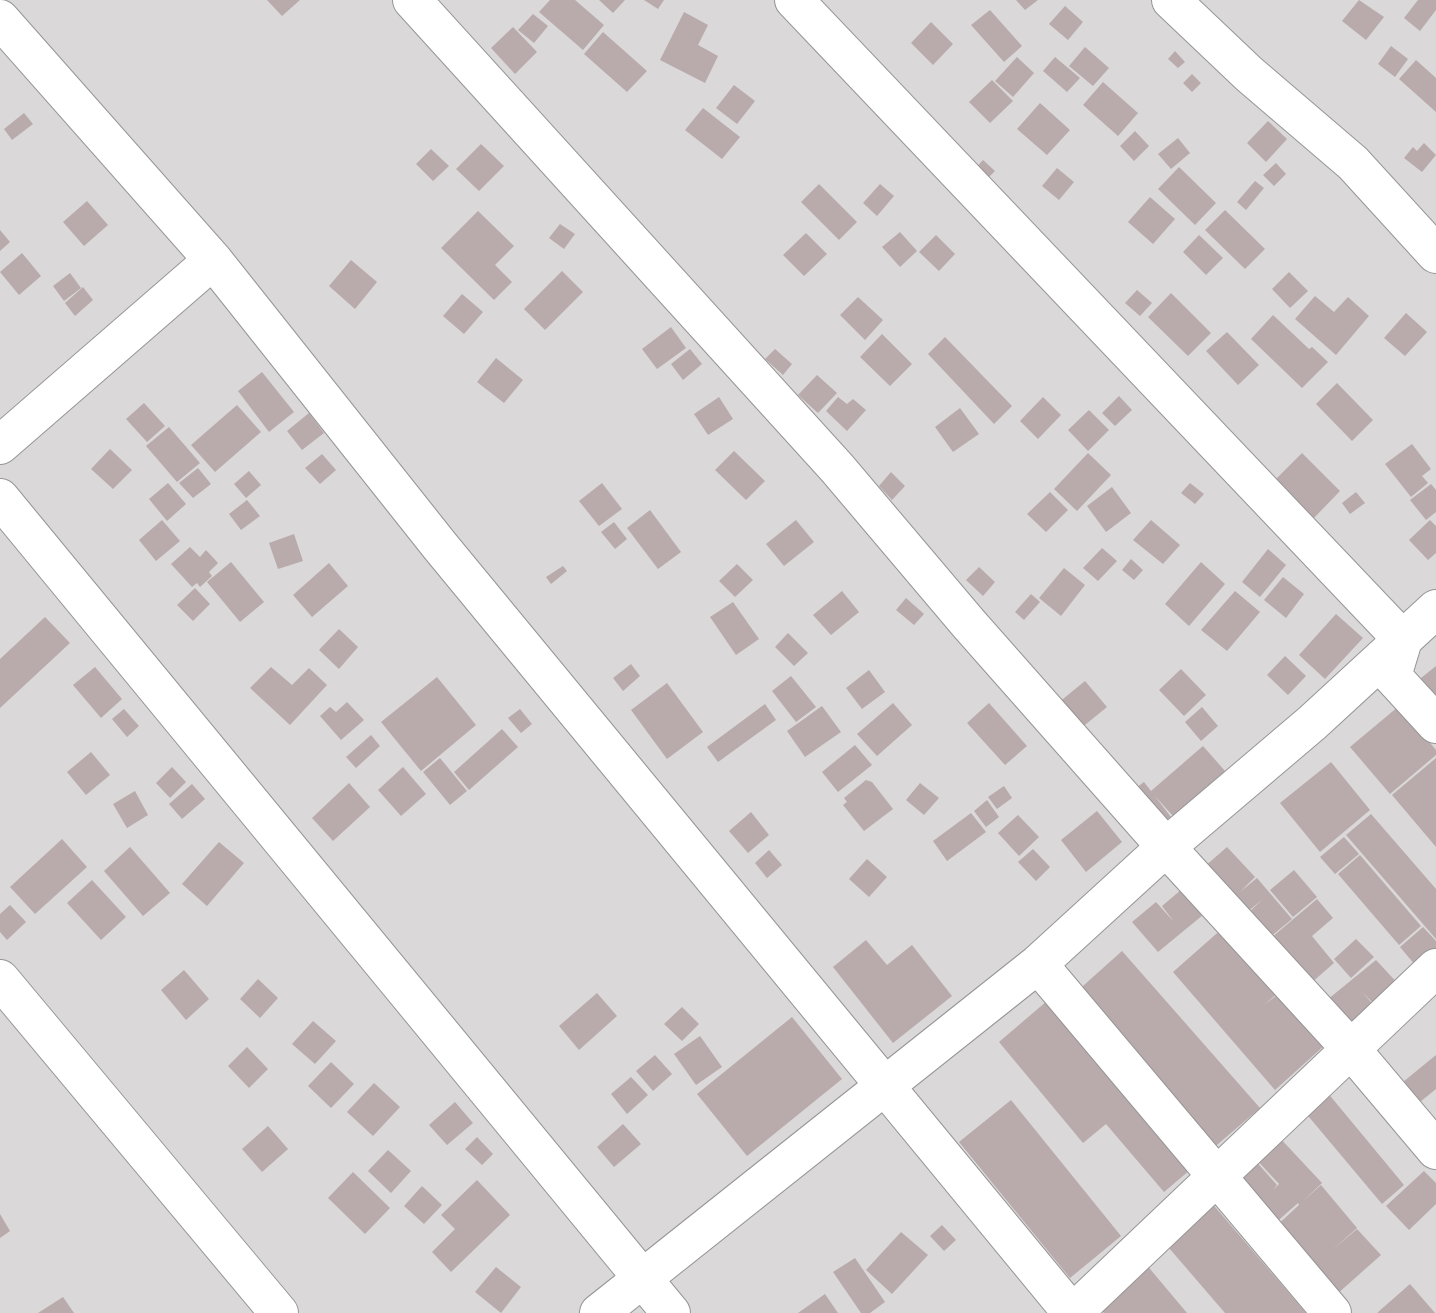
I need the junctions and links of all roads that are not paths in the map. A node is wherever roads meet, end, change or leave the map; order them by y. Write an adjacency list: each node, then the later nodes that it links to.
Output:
1 (412, 0): 12 (street)
2 (794, 0): 10 (street)
3 (1171, 0): 5 (street)
4 (0, 19): 6 (street)
5 (1436, 254)
6 (213, 260): 7 (street); 17 (street)
7 (0, 445)
8 (0, 498): 20 (street)
9 (1436, 609): 10 (street)
10 (1403, 640): 11 (street); 12 (street)
11 (1436, 724)
12 (1166, 847): 13 (street); 16 (street)
13 (1038, 964): 17 (street); 19 (street)
14 (1436, 968): 16 (street)
15 (0, 979): 21 (street)
16 (1350, 1048): 18 (street); 19 (street)
17 (887, 1086): 20 (street); 24 (street)
18 (1436, 1150)
19 (1216, 1177): 24 (street); 25 (street)
20 (641, 1279): 22 (street); 23 (street)
21 (279, 1313)
22 (599, 1313)
23 (671, 1313)
24 (1073, 1313)
25 (1332, 1313)

